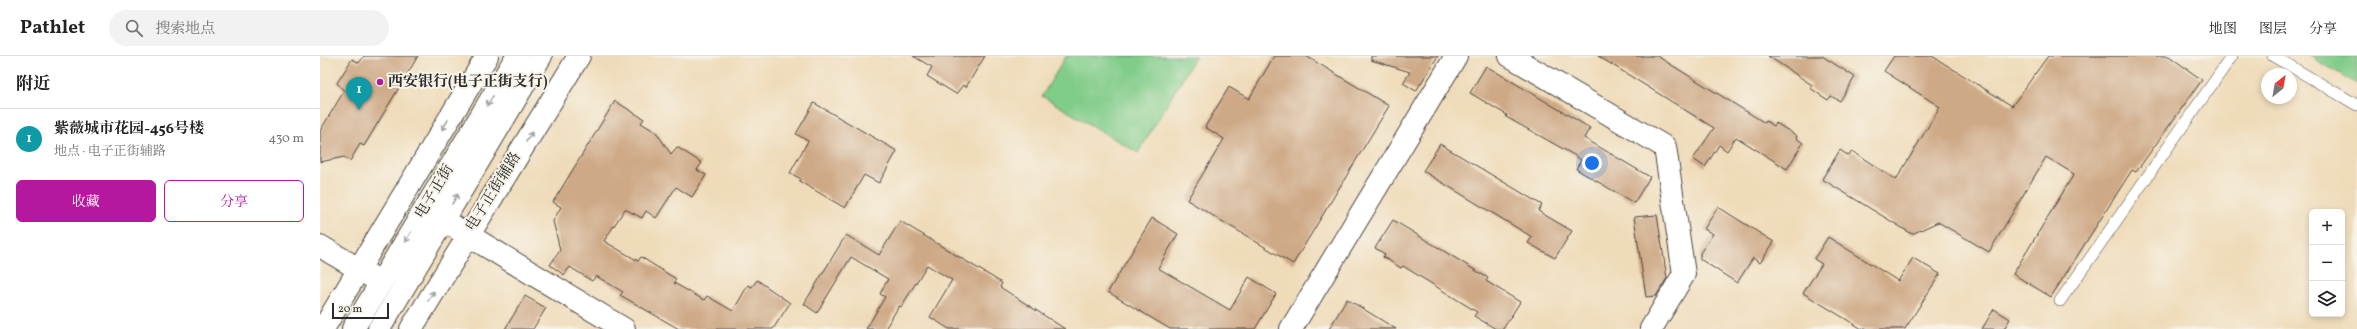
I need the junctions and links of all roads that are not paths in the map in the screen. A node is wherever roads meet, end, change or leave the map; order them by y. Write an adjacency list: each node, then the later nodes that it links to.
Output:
1 (487, 56): 13 (street, one-way to 13)
2 (517, 56): 10 (street, 电子正街, one-way to 10)
3 (541, 56): 10 (street, 电子正街, one-way to 3)
4 (579, 56): 11 (street, 电子正街辅路, one-way to 4)
5 (1456, 56): 21 (street)
6 (1510, 56): 22 (street)
7 (2232, 56): 15 (lane)
8 (2273, 56): 9 (lane)
9 (2357, 106)
10 (433, 214): 11 (street); 14 (street, 电子正街, one-way to 14); 18 (street, 电子正街)
11 (468, 235): 19 (street, 电子正街辅路, one-way to 11); 20 (street)
12 (320, 246): 13 (street)
13 (359, 269): 14 (street); 16 (street)
14 (381, 282): 17 (street, 电子正街)
15 (2060, 302)
16 (323, 329)
17 (353, 329)
18 (378, 329)
19 (411, 329)
20 (624, 329)
21 (1291, 329)
22 (1651, 329)

